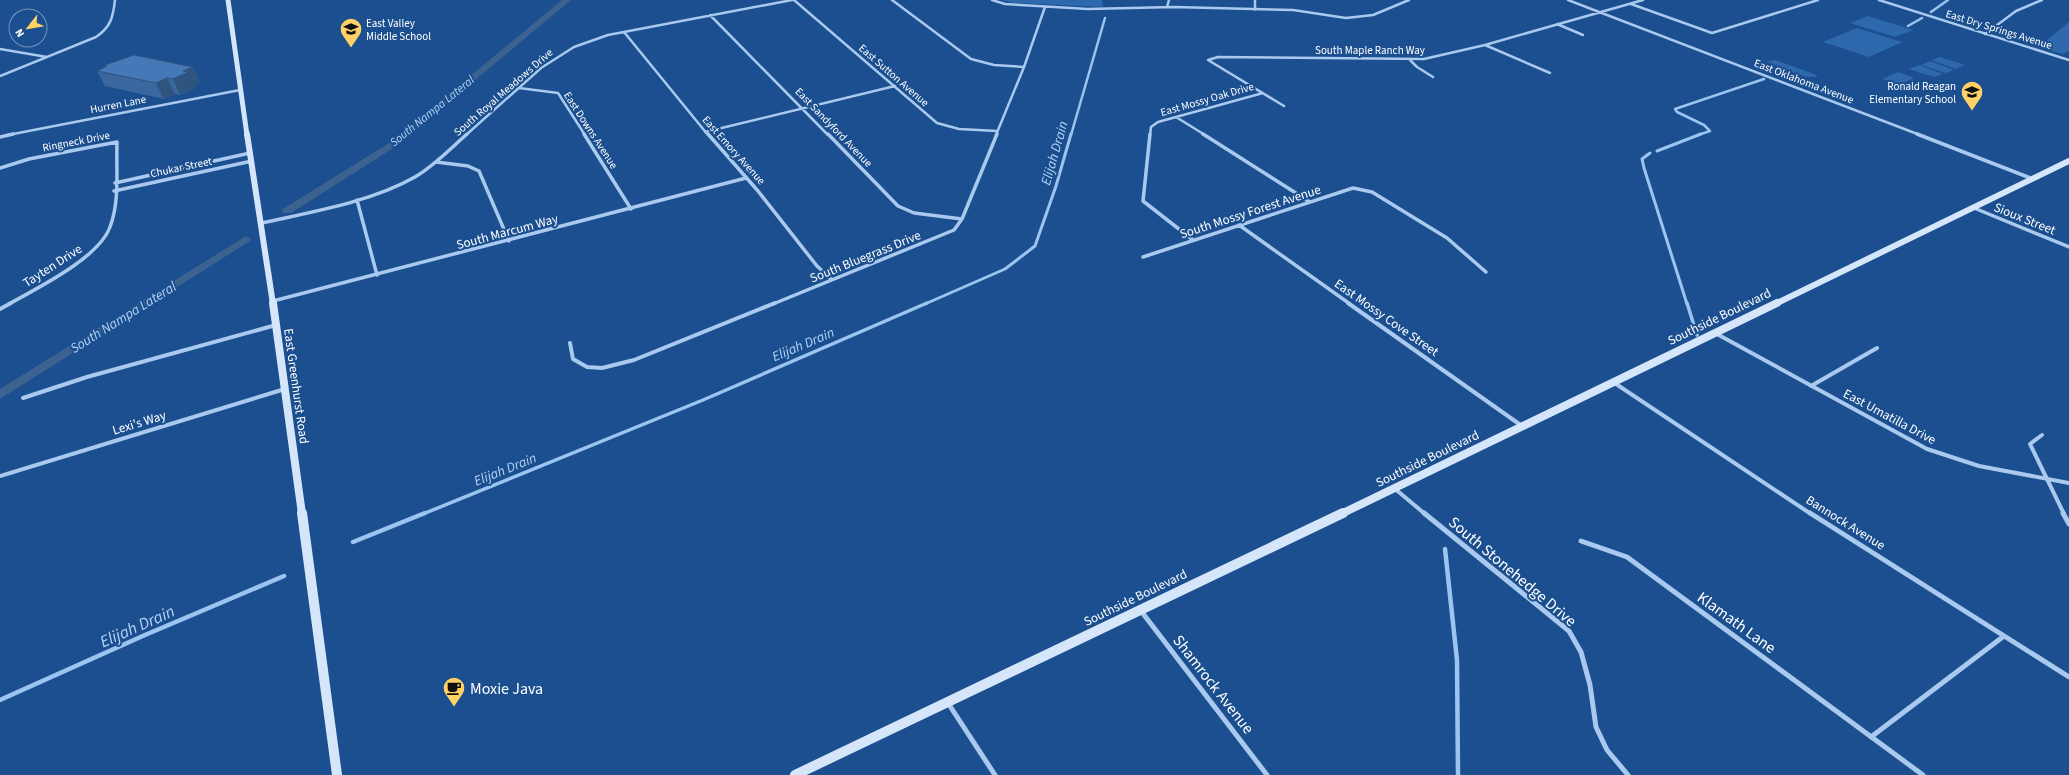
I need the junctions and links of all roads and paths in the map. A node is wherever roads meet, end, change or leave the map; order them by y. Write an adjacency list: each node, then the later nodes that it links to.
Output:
1 (116, 0): 26 (street)
2 (228, 0): 35 (main road, East Greenhurst Road)
3 (793, 0): 19 (street, South Royal Meadows Drive); 33 (street, East Sutton Avenue)
4 (892, 0): 29 (street)
5 (992, 0): 15 (street)
6 (1169, 0): 16 (street)
7 (1255, 0): 17 (street)
8 (1409, 0): 17 (street)
9 (1568, 0): 18 (street, East Oklahoma Avenue)
10 (1642, 0): 14 (street, South Maple Ranch Way)
11 (1818, 0): 14 (street)
12 (1879, 0): 22 (street, East Dry Springs Avenue)
13 (2042, 0): 22 (street)
14 (1631, 4): 18 (street, South Maple Ranch Way)
15 (1045, 7): 16 (street); 29 (street, South Bluegrass Drive)
16 (1168, 7): 17 (street)
17 (1255, 10)
18 (1599, 11): 20 (street, South Maple Ranch Way); 48 (street, East Oklahoma Avenue)
19 (710, 15): 21 (street, South Royal Meadows Drive); 38 (street, East Sandyford Avenue)
20 (1556, 24): 23 (street); 24 (street, South Maple Ranch Way)
21 (624, 32): 34 (street, South Royal Meadows Drive); 41 (street, East Emory Avenue)
22 (1985, 34): 28 (street, East Dry Springs Avenue)
23 (1583, 35)
24 (1485, 45): 27 (street, South Maple Ranch Way); 30 (street)
25 (0, 49): 26 (street)
26 (48, 57): 31 (street)
27 (1410, 60): 32 (street); 36 (street, South Maple Ranch Way)
28 (2069, 60)
29 (1024, 67): 40 (street, South Bluegrass Drive)
30 (1550, 73)
31 (0, 76)
32 (1433, 77)
33 (895, 86): 38 (street); 40 (street, East Sutton Avenue)
34 (519, 88): 45 (street, South Royal Meadows Drive); 54 (street, East Downs Avenue)
35 (240, 90): 42 (street, Hurren Lane); 43 (main road, East Greenhurst Road)
36 (1263, 93): 37 (street); 39 (street, East Mossy Oak Drive)
37 (1284, 106)
38 (803, 108): 41 (street); 55 (street, East Sandyford Avenue)
39 (1176, 117): 52 (street); 58 (street, East Mossy Oak Drive)
40 (998, 131): 55 (street, South Bluegrass Drive)
41 (705, 132): 47 (street, East Emory Avenue)
42 (0, 137)
43 (251, 157): 49 (street, Chukar Street); 50 (street, Chukar Street); 56 (main road, East Greenhurst Road)
44 (2069, 161): 48 (main road, Southside Boulevard)
45 (436, 162): 51 (street, South Royal Meadows Drive); 59 (street)
46 (0, 168): 49 (street, Ringneck Drive)
47 (746, 178): 54 (street, South Marcum Way); 64 (street, East Emory Avenue)
48 (2033, 179): 53 (main road, Southside Boulevard)
49 (115, 183): 50 (street, Tayten Drive)
50 (114, 191): 66 (street, Tayten Drive)
51 (357, 200): 56 (street, South Royal Meadows Drive); 63 (street)
52 (1310, 202): 57 (street, South Mossy Forest Avenue); 62 (street, South Mossy Forest Avenue)
53 (1973, 208): 60 (street, Sioux Street); 68 (main road, Southside Boulevard)
54 (631, 209): 59 (street, South Marcum Way)
55 (962, 219): 64 (street, South Bluegrass Drive)
56 (262, 223): 65 (main road, East Greenhurst Road)
57 (1239, 225): 58 (street, South Mossy Forest Avenue); 75 (street, East Mossy Cove Street)
58 (1193, 240): 61 (street, South Mossy Forest Avenue)
59 (509, 241): 63 (street, South Marcum Way)
60 (2069, 247)
61 (1143, 256)
62 (1486, 272)
63 (377, 275): 65 (street, South Marcum Way)
64 (831, 279): 69 (street, South Bluegrass Drive)
65 (273, 301): 67 (main road, East Greenhurst Road)
66 (0, 309)
67 (277, 324): 73 (main road, East Greenhurst Road); 74 (street)
68 (1714, 333): 71 (main road, Southside Boulevard); 72 (street, East Umatilla Drive)
69 (570, 343)
70 (1877, 348): 72 (street)
71 (1613, 382): 75 (main road, Southside Boulevard); 84 (street, Bannock Avenue)
72 (1811, 386): 78 (street, East Umatilla Drive)
73 (286, 389): 77 (street, Lexi's Way); 88 (main road, East Greenhurst Road)
74 (23, 398)
75 (1523, 426): 80 (main road, Southside Boulevard)
76 (2042, 435): 78 (street)
77 (0, 476)
78 (2047, 479): 79 (street, East Umatilla Drive); 81 (street)
79 (2069, 483)
80 (1394, 488): 83 (main road, Southside Boulevard); 92 (street, South Stonehedge Drive)
81 (2069, 524)
82 (1581, 541): 87 (street, Klamath Lane)
83 (1139, 609): 86 (main road, Southside Boulevard); 91 (street, Shamrock Avenue)
84 (2004, 636): 85 (street, Bannock Avenue); 87 (street)
85 (2069, 677)
86 (947, 702): 89 (main road, Southside Boulevard); 90 (street)
87 (1872, 737): 93 (street, Klamath Lane)
88 (337, 775)
89 (795, 775)
90 (995, 775)
91 (1267, 775)
92 (1628, 775)
93 (1923, 775)

